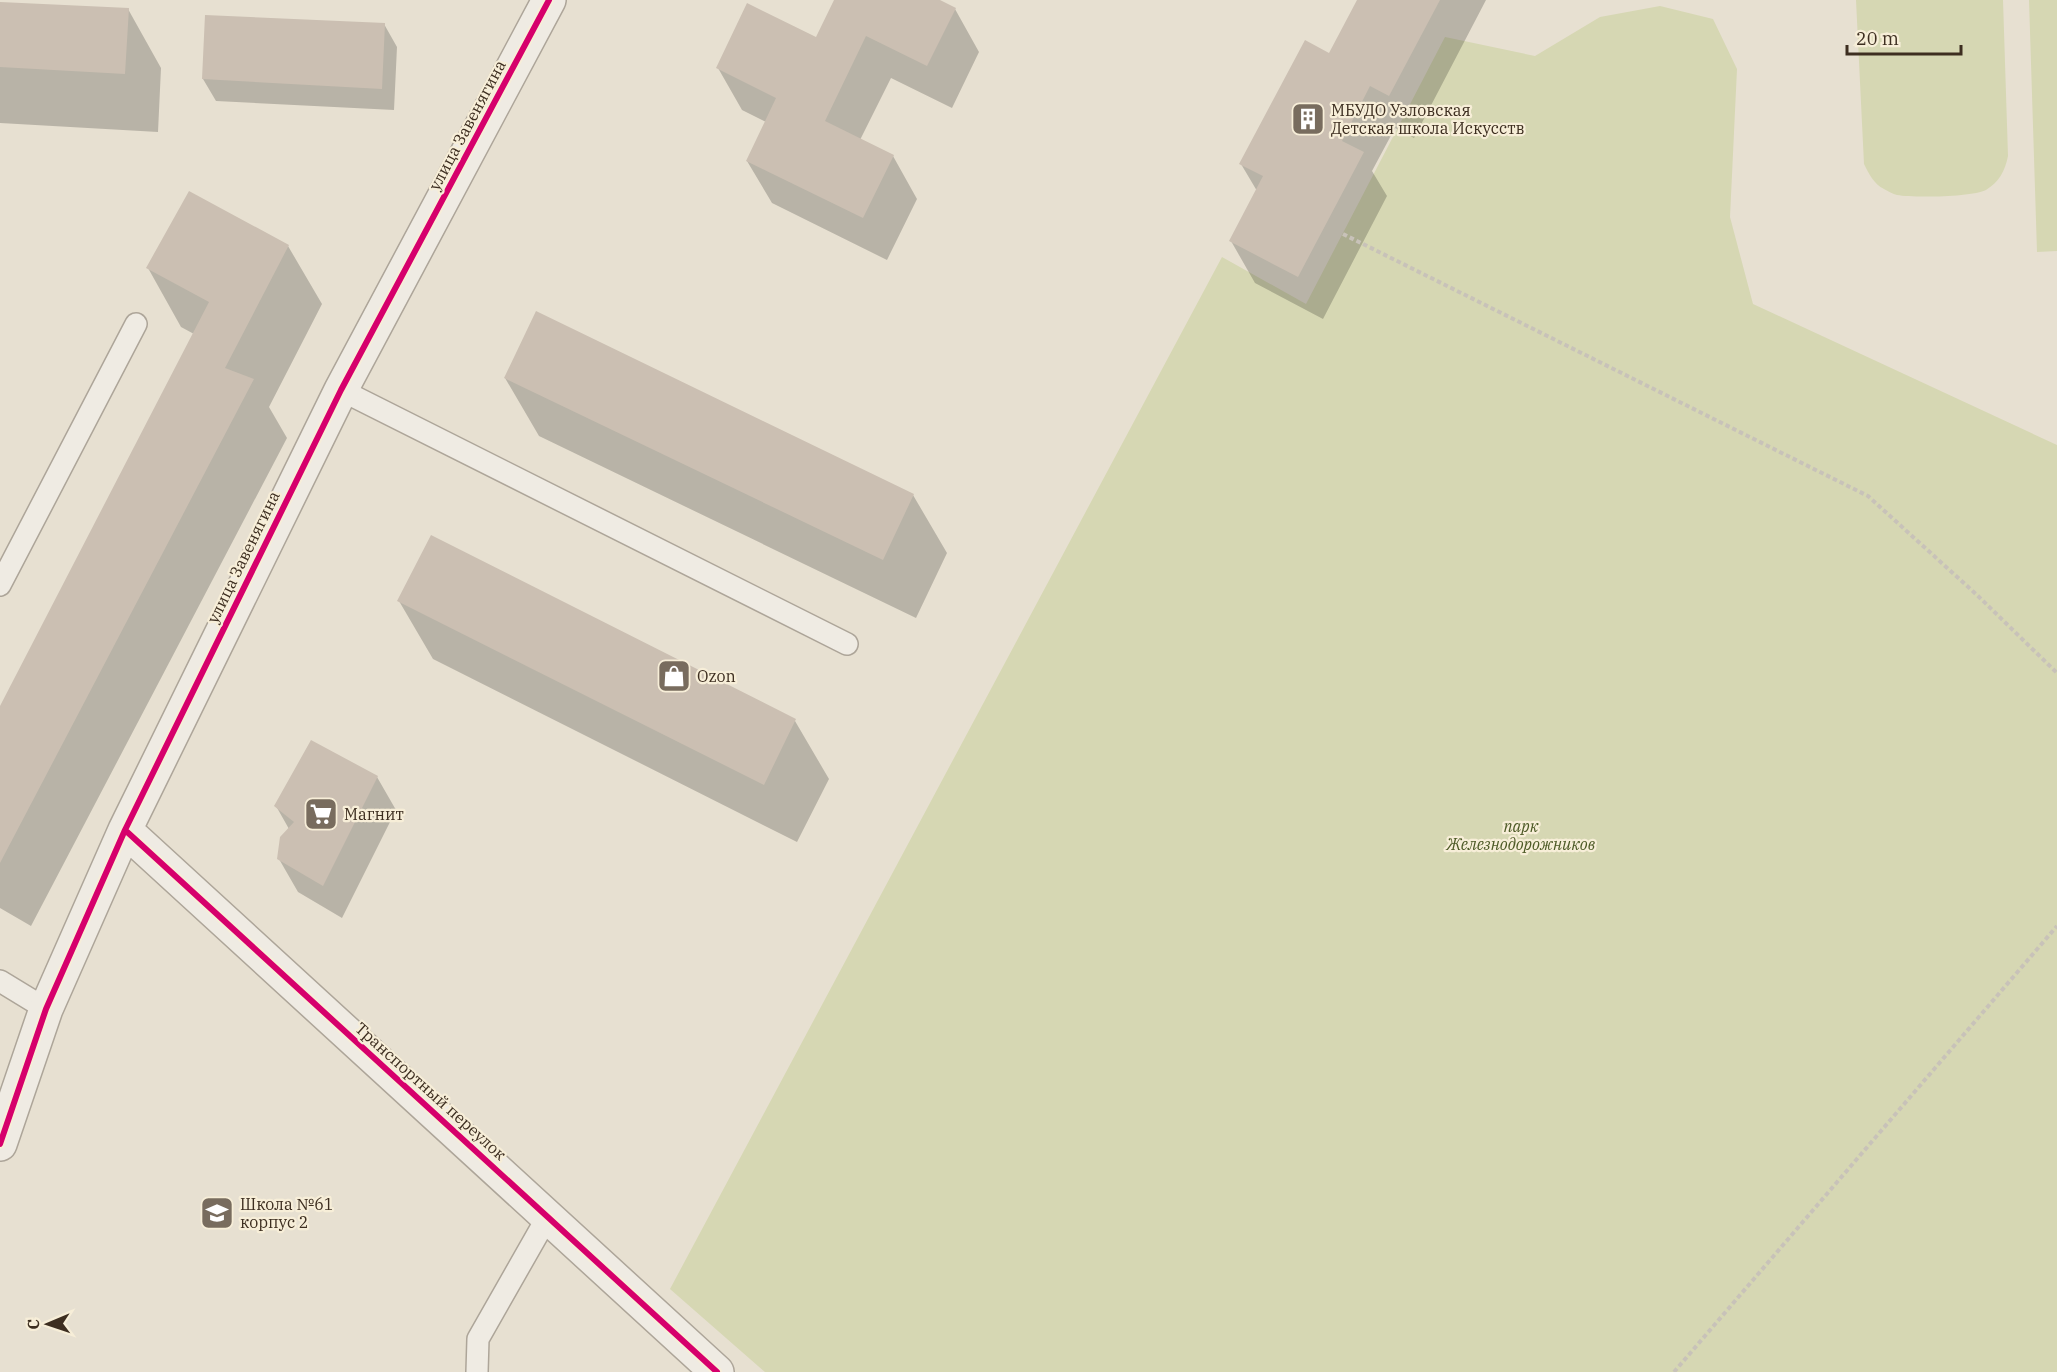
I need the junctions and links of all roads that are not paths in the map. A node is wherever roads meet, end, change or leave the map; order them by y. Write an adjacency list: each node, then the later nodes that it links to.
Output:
1 (549, 0): 3 (street, улица Завенягина)
2 (136, 324): 4 (lane)
3 (341, 390): 5 (lane); 6 (street, улица Завенягина)
4 (0, 585)
5 (847, 644)
6 (125, 830): 8 (street, улица Завенягина); 10 (street, Транспортный переулок)
7 (0, 981): 8 (lane)
8 (46, 1009): 9 (street, улица Завенягина)
9 (0, 1142)
10 (548, 1216): 11 (lane); 12 (street, Транспортный переулок)
11 (477, 1372)
12 (717, 1372)

